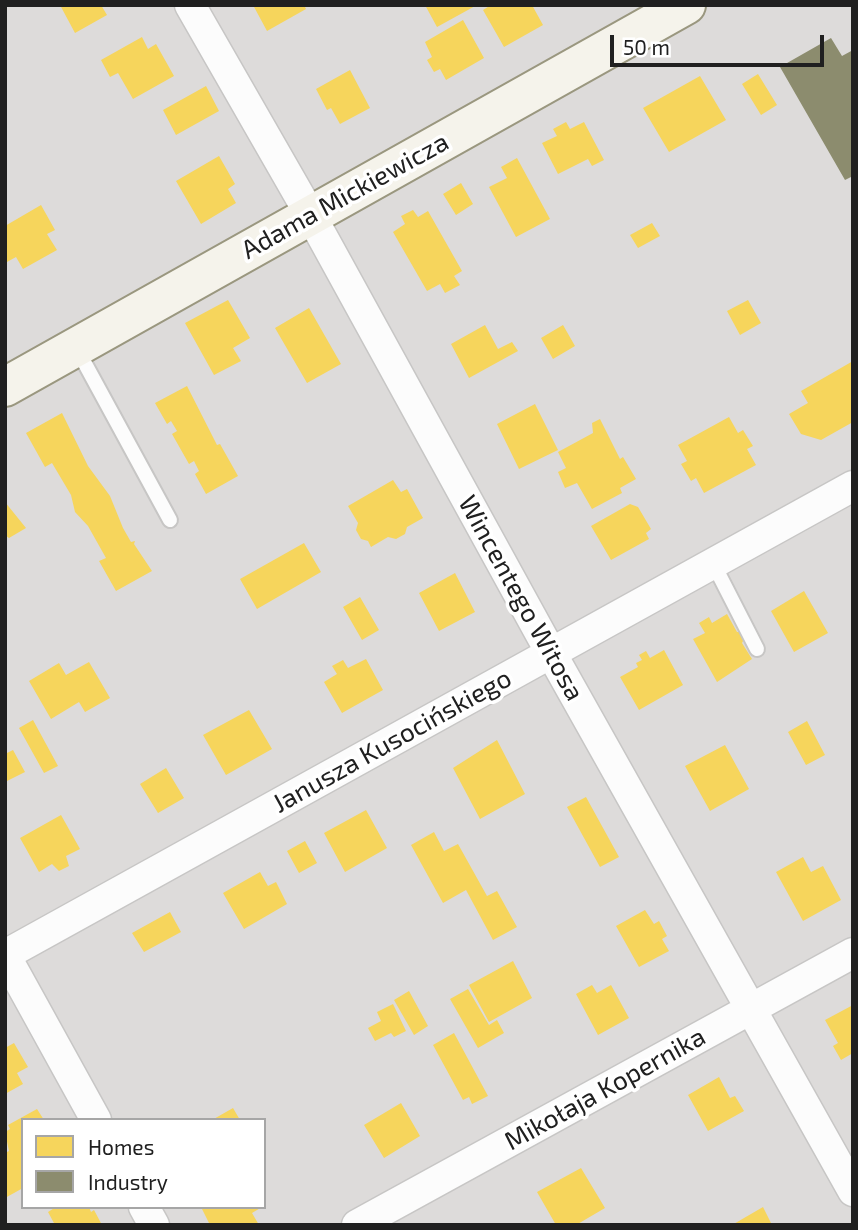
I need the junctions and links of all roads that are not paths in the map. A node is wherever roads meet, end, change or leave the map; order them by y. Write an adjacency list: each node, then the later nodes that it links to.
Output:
1 (190, 5): 3 (street, Wincentego Witosa)
2 (685, 5): 3 (street, Adama Mickiewicza)
3 (311, 216): 4 (street, Adama Mickiewicza); 10 (street, Wincentego Witosa)
4 (76, 348): 5 (street, Adama Mickiewicza); 7 (lane)
5 (5, 387)
6 (853, 486): 8 (street, Janusza Kusocińskiego)
7 (170, 520)
8 (713, 563): 9 (lane); 10 (street, Janusza Kusocińskiego)
9 (757, 649)
10 (551, 653): 12 (street, Janusza Kusocińskiego); 13 (street, Wincentego Witosa)
11 (853, 953): 13 (street, Mikołaja Kopernika)
12 (5, 955): 14 (street)
13 (751, 1010): 15 (street, Wincentego Witosa); 18 (street, Mikołaja Kopernika)
14 (95, 1118)
15 (853, 1191)
16 (145, 1209): 17 (street)
17 (154, 1225)
18 (357, 1225)

